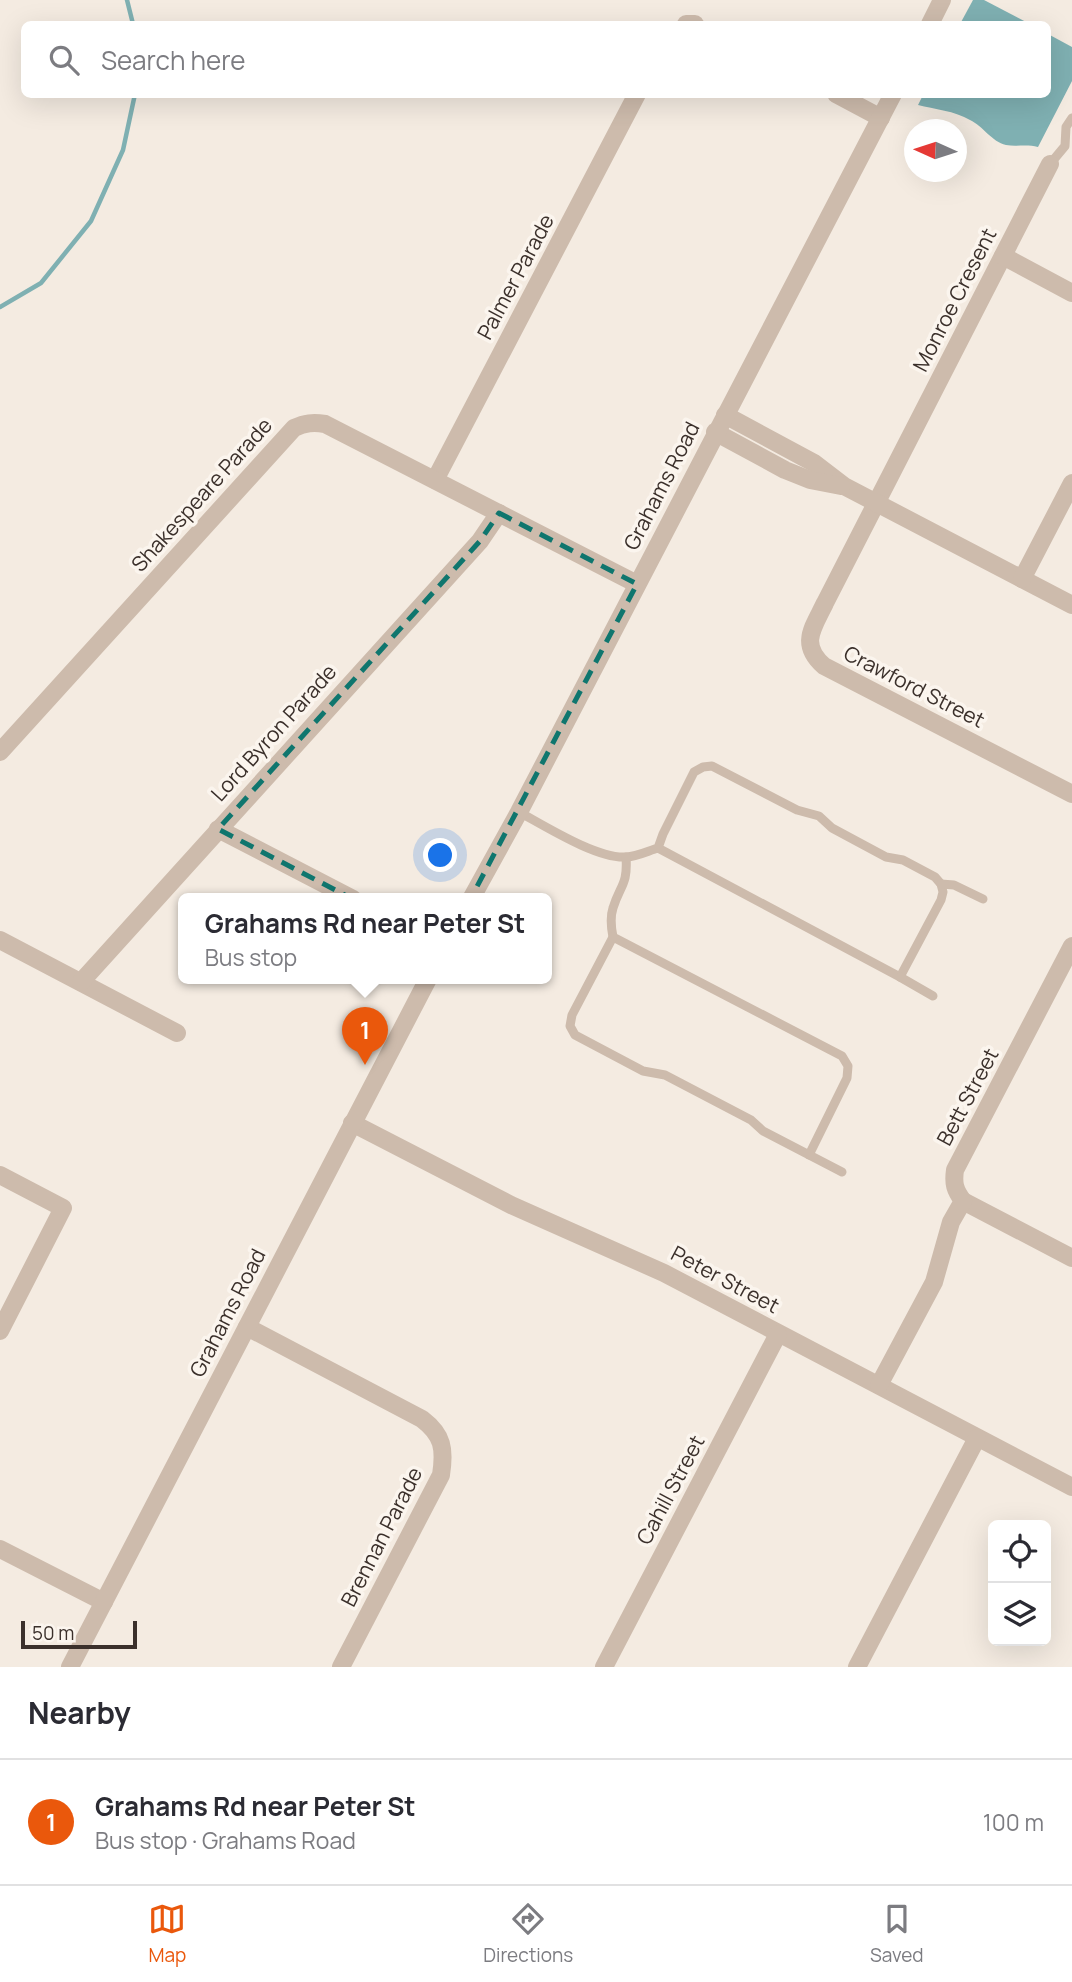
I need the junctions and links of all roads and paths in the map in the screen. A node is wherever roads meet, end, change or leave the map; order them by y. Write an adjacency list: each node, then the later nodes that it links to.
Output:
1 (942, 0): 2 (street)
2 (932, 21)
3 (635, 98): 13 (street, Palmer Parade)
4 (844, 98): 6 (street)
5 (891, 98): 6 (street, Grahams Road)
6 (881, 118): 11 (street, Grahams Road)
7 (1072, 118): 8 (lane, Monroe Cresent)
8 (1050, 164): 9 (street, Monroe Cresent)
9 (1003, 256): 10 (street); 16 (street, Monroe Cresent)
10 (1072, 293)
11 (725, 415): 12 (street, Grahams Road); 15 (street)
12 (715, 432): 15 (street); 19 (street, Grahams Road)
13 (435, 480): 17 (street, Shakespeare Parade); 21 (street, Shakespeare Parade)
14 (1072, 483): 18 (street)
15 (844, 486): 16 (street)
16 (876, 503): 18 (street); 22 (street, Crawford Street)
17 (499, 513): 19 (street, Shakespeare Parade); 24 (street, Lord Byron Parade)
18 (1022, 579): 20 (street)
19 (637, 583): 23 (street, Grahams Road)
20 (1072, 605)
21 (0, 752)
22 (1072, 794)
23 (519, 811): 26 (lane); 29 (street, Grahams Road)
24 (218, 829): 28 (street); 36 (street, Lord Byron Parade)
25 (658, 848): 26 (lane); 27 (lane); 34 (lane)
26 (626, 858): 31 (lane)
27 (941, 884): 30 (lane); 34 (lane)
28 (341, 893)
29 (474, 893)
30 (983, 899)
31 (612, 937): 41 (lane); 41 (lane)
32 (0, 940): 36 (street)
33 (1072, 946): 35 (street, Bett Street)
34 (900, 977): 38 (lane)
35 (1064, 981): 44 (street, Bett Street)
36 (80, 982): 39 (street)
37 (425, 984): 40 (street, Grahams Road)
38 (933, 996)
39 (177, 1033)
40 (352, 1123): 46 (street, Grahams Road); 48 (street, Peter Street)
41 (809, 1155): 42 (lane)
42 (842, 1172)
43 (0, 1175): 47 (street)
44 (963, 1201): 45 (street); 49 (street)
45 (1072, 1258)
46 (247, 1327): 53 (street, Grahams Road); 55 (street, Brennan Parade)
47 (0, 1331)
48 (778, 1334): 49 (street, Peter Street); 56 (street, Cahill Street)
49 (878, 1385): 50 (street, Peter Street)
50 (977, 1438): 51 (street, Peter Street); 57 (street)
51 (1072, 1487)
52 (0, 1549): 53 (street)
53 (104, 1602): 54 (street, Grahams Road)
54 (70, 1667)
55 (341, 1667)
56 (604, 1667)
57 (857, 1667)

